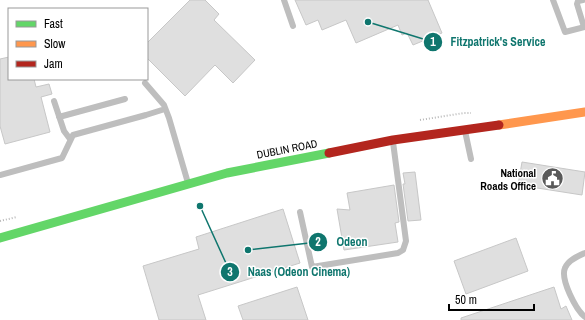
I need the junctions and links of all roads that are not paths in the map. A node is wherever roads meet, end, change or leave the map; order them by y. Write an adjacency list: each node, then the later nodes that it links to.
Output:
1 (284, 0): 4 (lane)
2 (553, 0): 5 (lane)
3 (583, 0): 5 (lane)
4 (293, 26)
5 (585, 27)
6 (145, 83): 9 (lane)
7 (125, 99): 11 (lane)
8 (54, 100): 11 (lane)
9 (165, 109): 13 (lane); 17 (lane)
10 (585, 112): 12 (main road, DUBLIN ROAD)
11 (59, 117): 13 (lane)
12 (465, 129): 14 (main road, DUBLIN ROAD); 15 (lane)
13 (70, 139): 16 (lane)
14 (393, 140): 17 (main road, DUBLIN ROAD); 18 (lane)
15 (470, 159)
16 (0, 176)
17 (188, 184): 19 (main road, DUBLIN ROAD)
18 (300, 212)
19 (0, 238)
20 (585, 253): 21 (lane)
21 (585, 317)

